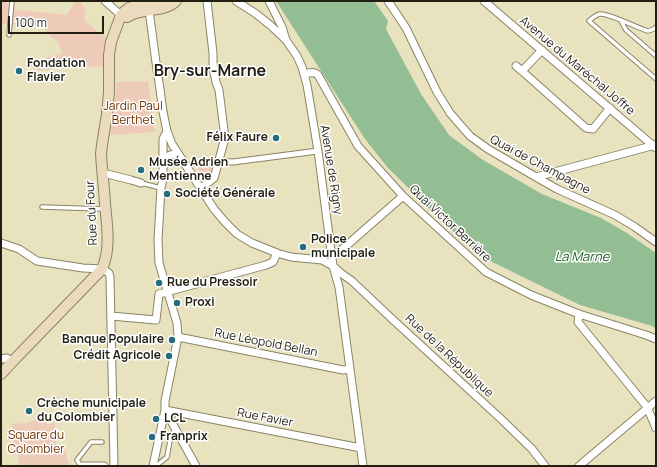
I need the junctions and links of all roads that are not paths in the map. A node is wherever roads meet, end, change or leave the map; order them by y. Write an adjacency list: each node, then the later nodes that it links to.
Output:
1 (12, 1): 13 (lane)
2 (105, 1): 10 (street)
3 (176, 1): 9 (main road)
4 (207, 1): 24 (street)
5 (236, 1): 14 (street, Avenue de Rigny)
6 (269, 1): 14 (street)
7 (388, 1): 27 (street, Quai de Champagne)
8 (484, 1): 15 (street, Avenue du Maréchal Joffre)
9 (154, 4): 10 (main road); 20 (street)
10 (123, 17): 26 (main road, Rue du Four)
11 (621, 21): 12 (lane); 16 (lane); 18 (lane)
12 (656, 26)
13 (9, 35)
14 (286, 40): 17 (street, Avenue de Rigny)
15 (542, 50): 19 (street, Avenue du Maréchal Joffre); 19 (street)
16 (656, 56)
17 (304, 74): 22 (street, Avenue de Rigny); 31 (street, Quai Victor Berrière)
18 (656, 79)
19 (610, 108): 21 (street, Avenue du Maréchal Joffre)
20 (167, 131): 23 (street, Rue de la République); 25 (street)
21 (655, 146): 27 (street)
22 (318, 151): 24 (street); 37 (street, Avenue de Rigny)
23 (182, 159): 25 (street); 30 (street, Rue de la République)
24 (219, 160): 30 (street)
25 (163, 164): 29 (street)
26 (102, 174): 28 (street); 33 (main road, Rue du Four)
27 (536, 177): 34 (street, Quai de Champagne)
28 (140, 183): 29 (lane)
29 (161, 188): 40 (street)
30 (201, 188): 36 (street, Rue de la République)
31 (403, 196): 37 (street); 41 (street, Quai Victor Berrière)
32 (42, 207): 33 (lane)
33 (105, 209): 39 (main road, Rue du Four)
34 (656, 242)
35 (1, 243): 39 (street)
36 (277, 253): 38 (street, Rue de la République); 40 (street)
37 (332, 256): 38 (street, Avenue de Rigny)
38 (333, 266): 47 (street, Avenue de Rigny); 63 (street, Rue de la République)
39 (102, 269): 42 (street); 46 (main road)
40 (166, 292): 42 (street); 43 (street)
41 (579, 314): 44 (street, Quai Victor Berrière); 50 (street)
42 (110, 316): 58 (street)
43 (178, 337): 47 (street, Rue Léopold Bellan); 51 (street)
44 (656, 339)
45 (1, 359): 46 (street)
46 (12, 362): 48 (main road)
47 (350, 369): 55 (street, Avenue de Rigny)
48 (1, 374)
49 (656, 401): 50 (street)
50 (647, 407): 52 (street); 64 (street)
51 (165, 410): 53 (street); 55 (street, Rue Favier); 59 (street)
52 (656, 428)
53 (176, 430): 60 (lane); 61 (street)
54 (102, 442): 56 (lane)
55 (361, 448): 62 (street, Avenue de Rigny)
56 (82, 466): 57 (street)
57 (104, 466)
58 (114, 466)
59 (153, 466)
60 (156, 466)
61 (196, 466)
62 (364, 466)
63 (545, 466)
64 (579, 466)

